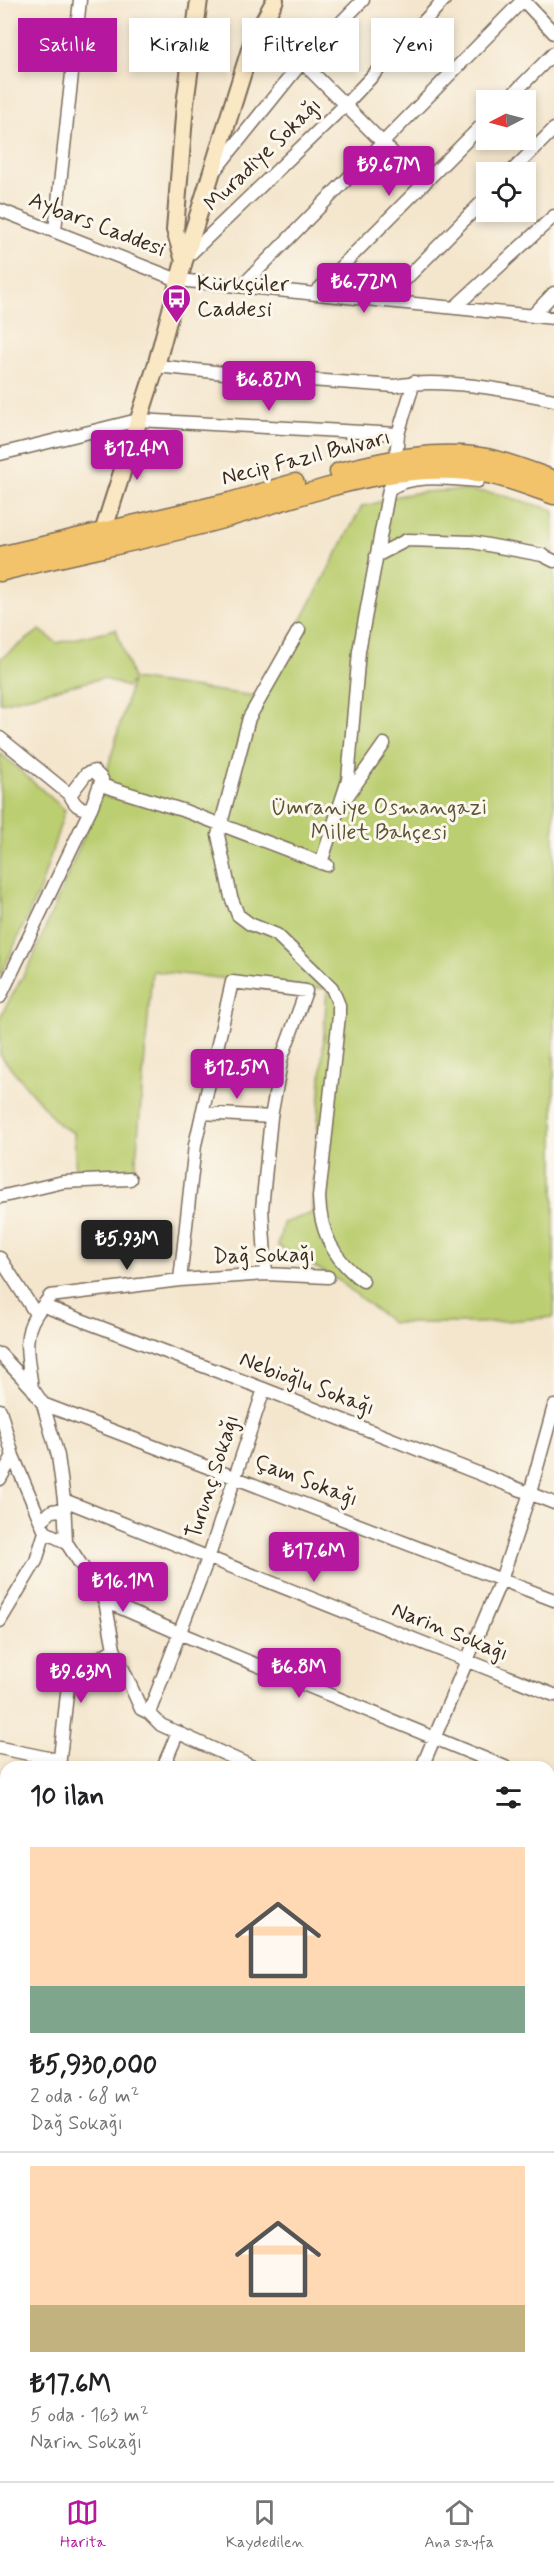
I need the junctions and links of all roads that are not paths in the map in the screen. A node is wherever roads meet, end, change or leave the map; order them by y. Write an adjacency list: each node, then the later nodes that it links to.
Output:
1 (80, 0): 25 (street)
2 (199, 0): 26 (main road)
3 (275, 0): 7 (main road)
4 (363, 0): 8 (street)
5 (444, 0): 15 (street, Muradiye Sokağı)
6 (523, 0): 9 (street); 18 (street)
7 (265, 18)
8 (345, 18)
9 (554, 33)
10 (554, 53): 14 (street)
11 (243, 72): 20 (main road)
12 (294, 72): 20 (street)
13 (312, 72): 15 (street)
14 (517, 90)
15 (345, 105): 18 (street); 26 (street, Muradiye Sokağı)
16 (554, 129): 19 (street)
17 (476, 131): 21 (street)
18 (382, 143): 21 (street); 28 (street)
19 (521, 162)
20 (213, 172): 26 (main road)
21 (424, 184): 30 (street)
22 (476, 208): 31 (street)
23 (0, 210): 25 (street, Aybars Caddesi)
24 (554, 216): 32 (street)
25 (55, 230): 27 (street, Aybars Caddesi)
26 (184, 261): 27 (main road)
27 (178, 280): 28 (street, Aybars Caddesi); 35 (main road)
28 (243, 285): 30 (street, Aybars Caddesi)
29 (554, 293): 33 (street)
30 (314, 294): 31 (street, Aybars Caddesi)
31 (384, 301): 32 (street, Aybars Caddesi)
32 (454, 307): 33 (street, Aybars Caddesi)
33 (533, 315): 34 (street, Aybars Caddesi)
34 (554, 318)
35 (156, 366): 36 (street); 38 (main road)
36 (414, 382): 37 (street); 39 (street)
37 (554, 400)
38 (138, 420): 39 (street); 40 (street); 45 (main road)
39 (398, 434): 41 (street)
40 (0, 454)
41 (396, 459): 42 (main road, Necip Fazıl Bulvarı); 45 (main road, Necip Fazıl Bulvarı)
42 (554, 480)
43 (554, 495): 45 (main road, Necip Fazıl Bulvarı)
44 (554, 503): 47 (street)
45 (104, 540): 46 (main road, Necip Fazıl Bulvarı); 49 (main road, Necip Fazıl Bulvarı)
46 (0, 556)
47 (376, 556): 48 (street); 55 (street)
48 (554, 561)
49 (0, 572)
50 (299, 630): 57 (street)
51 (0, 738): 54 (street)
52 (384, 744): 55 (street)
53 (101, 784): 54 (street); 56 (street); 57 (street)
54 (69, 795): 56 (street)
55 (340, 806): 57 (street)
56 (91, 808): 58 (street)
57 (219, 825): 67 (street)
58 (1, 995)
59 (202, 1113): 60 (street); 60 (street); 66 (street)
60 (271, 1117): 64 (street)
61 (130, 1179): 62 (street)
62 (0, 1197)
63 (0, 1258): 68 (street)
64 (266, 1274): 65 (street, Dağ Sokağı); 66 (street, Dağ Sokağı)
65 (328, 1276)
66 (180, 1280): 68 (street, Dağ Sokağı)
67 (363, 1281)
68 (40, 1310): 70 (street); 71 (street, Nebioğlu Sokağı)
69 (0, 1354): 70 (street)
70 (32, 1388): 72 (street)
71 (264, 1389): 76 (street, Turunç Sokağı); 78 (street, Nebioğlu Sokağı)
72 (43, 1404): 76 (street, Çam Sokağı); 80 (street)
73 (554, 1406): 78 (street)
74 (0, 1410): 75 (street)
75 (13, 1456): 77 (street); 81 (street)
76 (237, 1476): 83 (street, Turunç Sokağı); 84 (street, Çam Sokağı)
77 (0, 1479)
78 (530, 1493): 79 (street, Nebioğlu Sokağı); 84 (street)
79 (554, 1503)
80 (64, 1505): 81 (street); 82 (street); 83 (street, Narin Sokağı)
81 (43, 1527): 82 (street); 87 (street)
82 (66, 1542): 86 (street)
83 (208, 1556): 88 (street, Turunç Sokağı); 90 (street, Narin Sokağı)
84 (501, 1580): 85 (street, Çam Sokağı); 90 (street)
85 (554, 1600)
86 (105, 1601): 88 (street); 89 (street)
87 (0, 1621)
88 (179, 1633): 92 (street, Turunç Sokağı); 94 (street)
89 (114, 1649): 92 (street); 97 (street)
90 (466, 1661): 91 (street, Narin Sokağı); 94 (street)
91 (554, 1695)
92 (149, 1713): 93 (street)
93 (178, 1732): 98 (street); 99 (street)
94 (435, 1739): 100 (street); 101 (street)
95 (0, 1748): 96 (street)
96 (50, 1761)
97 (58, 1761)
98 (166, 1761)
99 (224, 1761)
100 (425, 1761)
101 (490, 1761)

